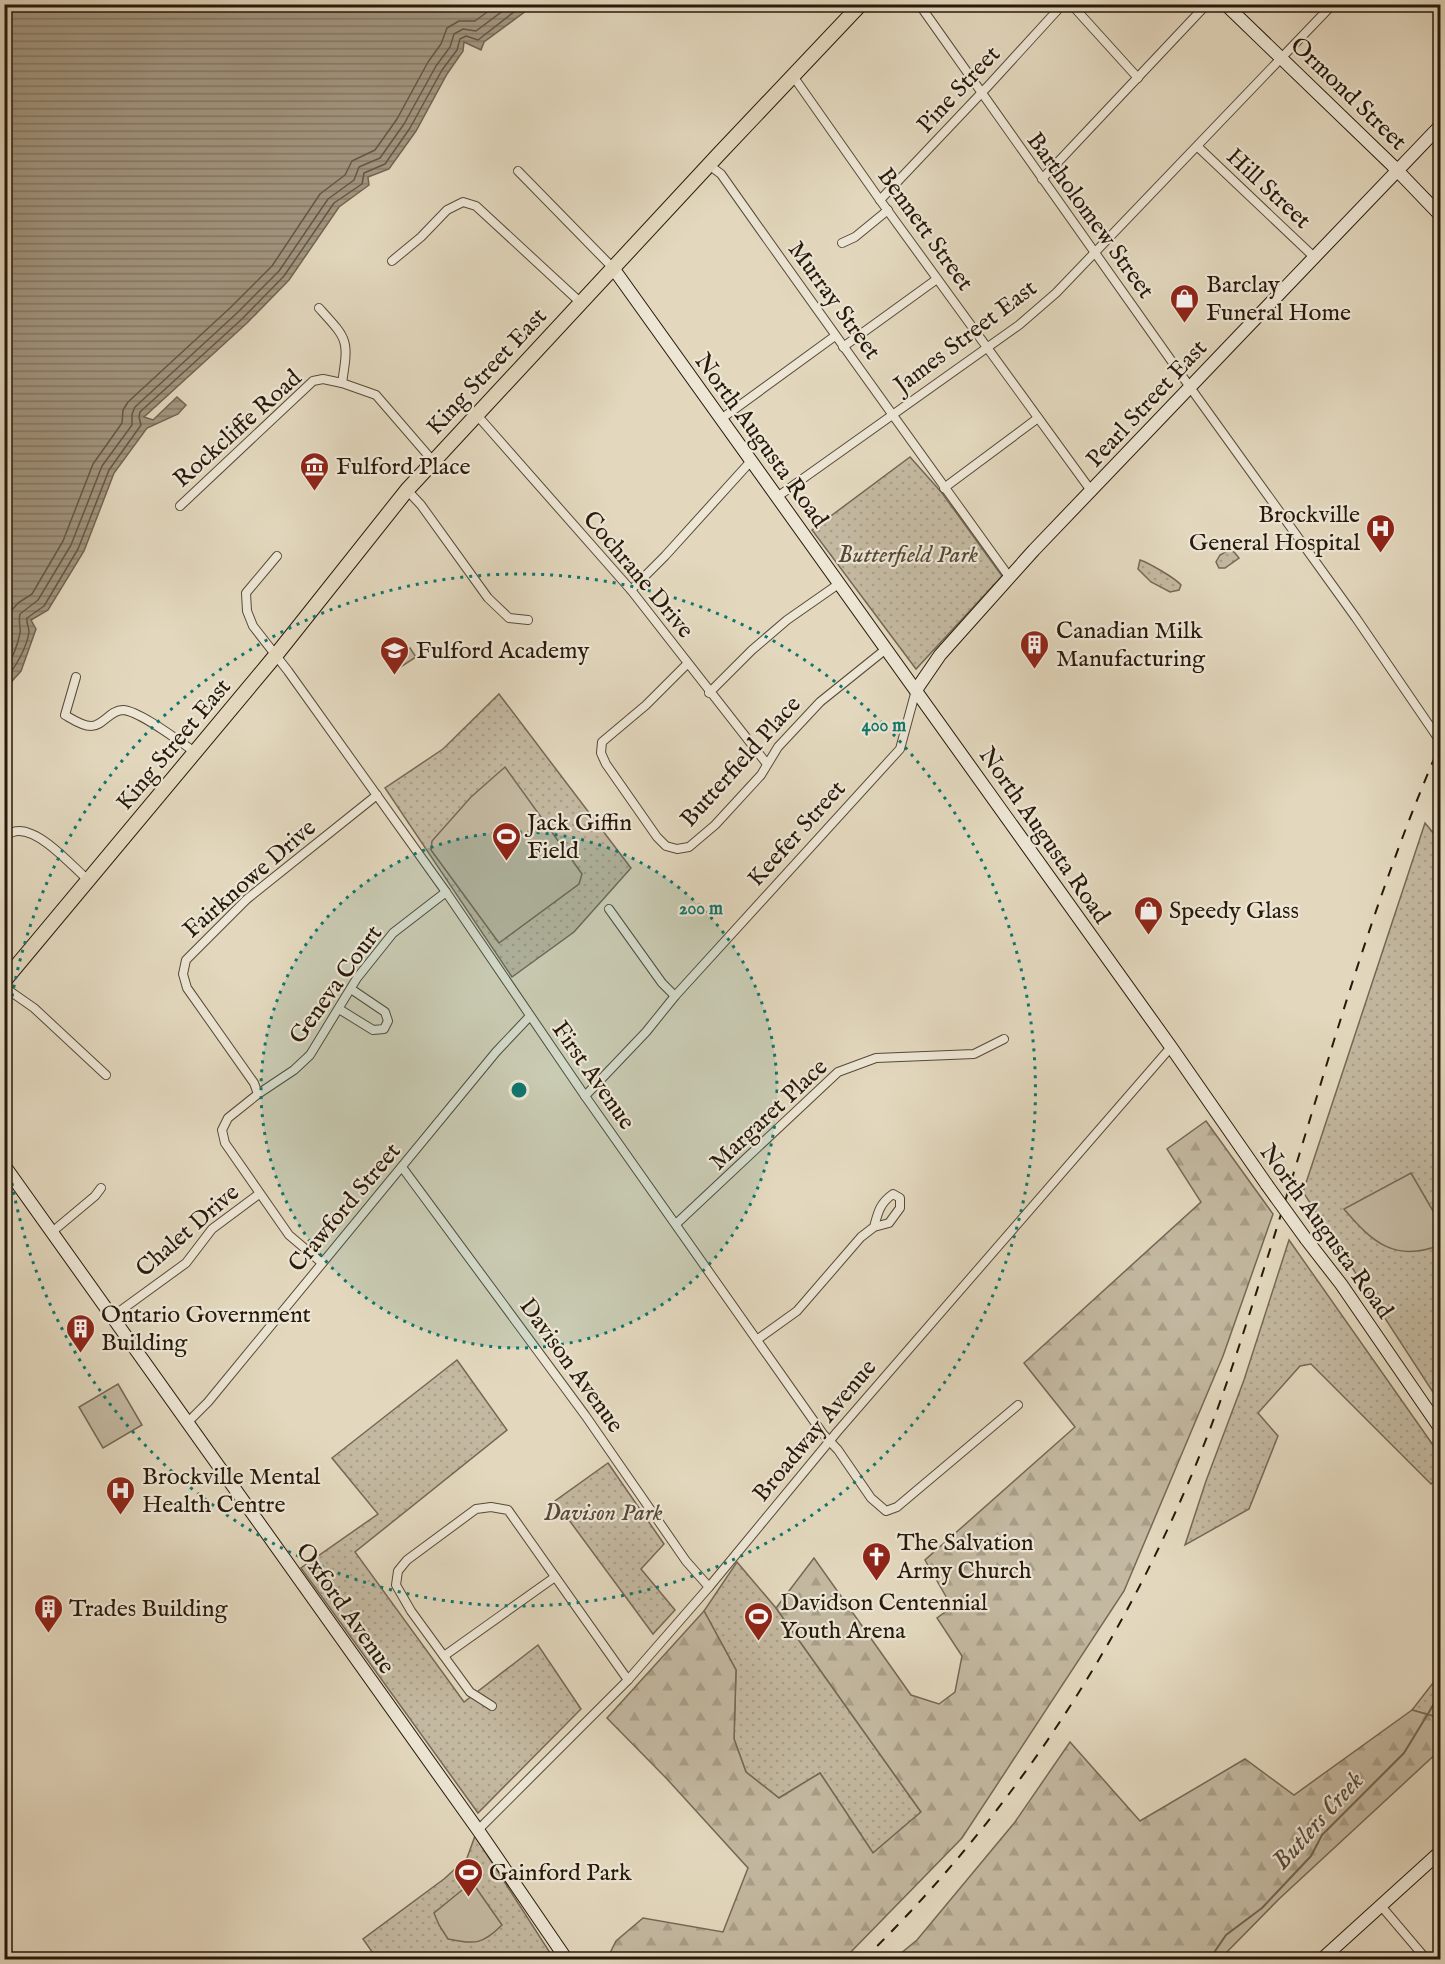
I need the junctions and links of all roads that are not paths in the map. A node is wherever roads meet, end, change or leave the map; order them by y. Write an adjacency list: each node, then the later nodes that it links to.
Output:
1 (861, 4): 11 (main road, King Street East)
2 (919, 4): 13 (street, Bartholomew Street)
3 (1063, 4): 13 (street, Pine Street)
4 (1071, 4): 12 (street)
5 (1207, 4): 12 (street)
6 (1225, 4): 10 (street, Ormond Street)
7 (1333, 4): 10 (street, James Street East)
8 (1433, 4): 9 (street)
9 (1440, 12)
10 (1282, 57): 15 (street, James Street East); 18 (street, Ormond Street)
11 (793, 76): 16 (main road, King Street East); 20 (street, Bennett Street)
12 (1138, 78): 19 (street)
13 (981, 94): 19 (street, Bartholomew Street); 20 (street, Pine Street)
14 (1440, 126): 18 (street, Pearl Street East)
15 (1198, 147): 24 (street, James Street East); 25 (street, Hill Street)
16 (709, 165): 27 (main road, King Street East); 31 (street, Murray Street)
17 (518, 171): 27 (street)
18 (1399, 171): 22 (street, Ormond Street); 25 (street, Pearl Street East)
19 (1042, 179): 24 (street, Bartholomew Street)
20 (880, 200): 21 (street, Bennett Street)
21 (888, 210): 23 (street); 28 (street, Bennett Street)
22 (1440, 214)
23 (842, 243)
24 (1096, 252): 33 (street, James Street East); 35 (street, Bartholomew Street)
25 (1314, 257): 35 (street, Pearl Street East)
26 (392, 261): 29 (street)
27 (613, 268): 29 (main road, King Street East); 39 (street, North Augusta Road)
28 (937, 279): 32 (street); 33 (street, Bennett Street)
29 (580, 303): 36 (main road, King Street East)
30 (319, 308): 34 (street)
31 (835, 336): 32 (street, Murray Street); 39 (street)
32 (843, 347): 37 (street, Murray Street)
33 (988, 348): 37 (street, James Street East); 38 (street, Bennett Street)
34 (342, 383): 41 (street, Rockcliffe Road); 46 (street, Rockcliffe Road)
35 (1190, 387): 44 (street, Pearl Street East); 58 (street, Bartholomew Street)
36 (476, 414): 41 (main road, King Street East); 50 (street, Cochrane Drive)
37 (893, 414): 42 (street, Murray Street); 45 (street, James Street East)
38 (1038, 418): 42 (street); 44 (street, Bennett Street)
39 (722, 419): 40 (street, North Augusta Road)
40 (751, 460): 45 (street, North Augusta Road); 50 (street)
41 (433, 461): 43 (main road, King Street East)
42 (944, 488): 48 (street, Murray Street)
43 (407, 490): 51 (street); 53 (main road, King Street East)
44 (1092, 492): 48 (street, Pearl Street East)
45 (777, 497): 49 (street, North Augusta Road)
46 (180, 506)
47 (277, 556): 53 (street, First Avenue)
48 (1010, 578): 56 (street, Pearl Street East)
49 (840, 583): 52 (street, North Augusta Road); 57 (street)
50 (631, 590): 54 (street, Cochrane Drive)
51 (528, 620)
52 (886, 649): 56 (street, North Augusta Road); 60 (street, Butterfield Place)
53 (276, 655): 59 (main road, King Street East); 61 (street, First Avenue)
54 (687, 663): 57 (street, Cochrane Drive); 60 (street, Butterfield Place)
55 (76, 677): 59 (street)
56 (916, 690): 69 (street, Keefer Street); 73 (street, North Augusta Road)
57 (709, 693): 60 (street, Cochrane Drive)
58 (1440, 741)
59 (195, 752): 63 (main road, King Street East)
60 (767, 764)
61 (377, 795): 64 (street, First Avenue); 75 (street, Fairknowe Drive)
62 (4, 836): 63 (street)
63 (88, 880): 66 (main road, King Street East)
64 (446, 892): 68 (street, Geneva Court); 71 (street, First Avenue)
65 (609, 909): 69 (street)
66 (4, 981)
67 (4, 987): 74 (street)
68 (351, 989): 70 (street, Geneva Court); 70 (street)
69 (675, 996): 76 (street, Keefer Street)
70 (339, 1008): 75 (street, Geneva Court)
71 (530, 1016): 76 (street, First Avenue); 78 (street, Crawford Street)
72 (1004, 1039): 81 (street, Margaret Place)
73 (1171, 1047): 89 (street, North Augusta Road, bridge); 90 (street, Broadway Avenue)
74 (106, 1075)
75 (258, 1094): 80 (street, Geneva Court)
76 (585, 1096): 81 (street, First Avenue)
77 (4, 1165): 83 (street, Oxford Avenue)
78 (402, 1167): 84 (street, Crawford Street); 92 (street, Davison Avenue)
79 (101, 1188): 83 (street)
80 (259, 1194): 84 (street, Geneva Court); 85 (street, Chalet Drive)
81 (676, 1224): 86 (street, First Avenue)
82 (874, 1227): 86 (street)
83 (52, 1232): 85 (street, Oxford Avenue)
84 (322, 1263): 88 (street, Crawford Street)
85 (110, 1316): 88 (street, Oxford Avenue)
86 (758, 1339): 90 (street, First Avenue)
87 (1018, 1405): 90 (street, First Avenue)
88 (188, 1422): 96 (street, Oxford Avenue)
89 (1440, 1428)
90 (829, 1441): 92 (street, Broadway Avenue)
91 (555, 1577): 93 (street); 93 (street); 94 (street)
92 (709, 1587): 94 (street, Broadway Avenue)
93 (444, 1656): 95 (street)
94 (628, 1680): 96 (street, Broadway Avenue)
95 (492, 1706)
96 (478, 1830): 99 (street, Oxford Avenue)
97 (1440, 1852): 98 (street)
98 (1382, 1907): 100 (street); 101 (street)
99 (567, 1959)
100 (1321, 1959)
101 (1427, 1959)

